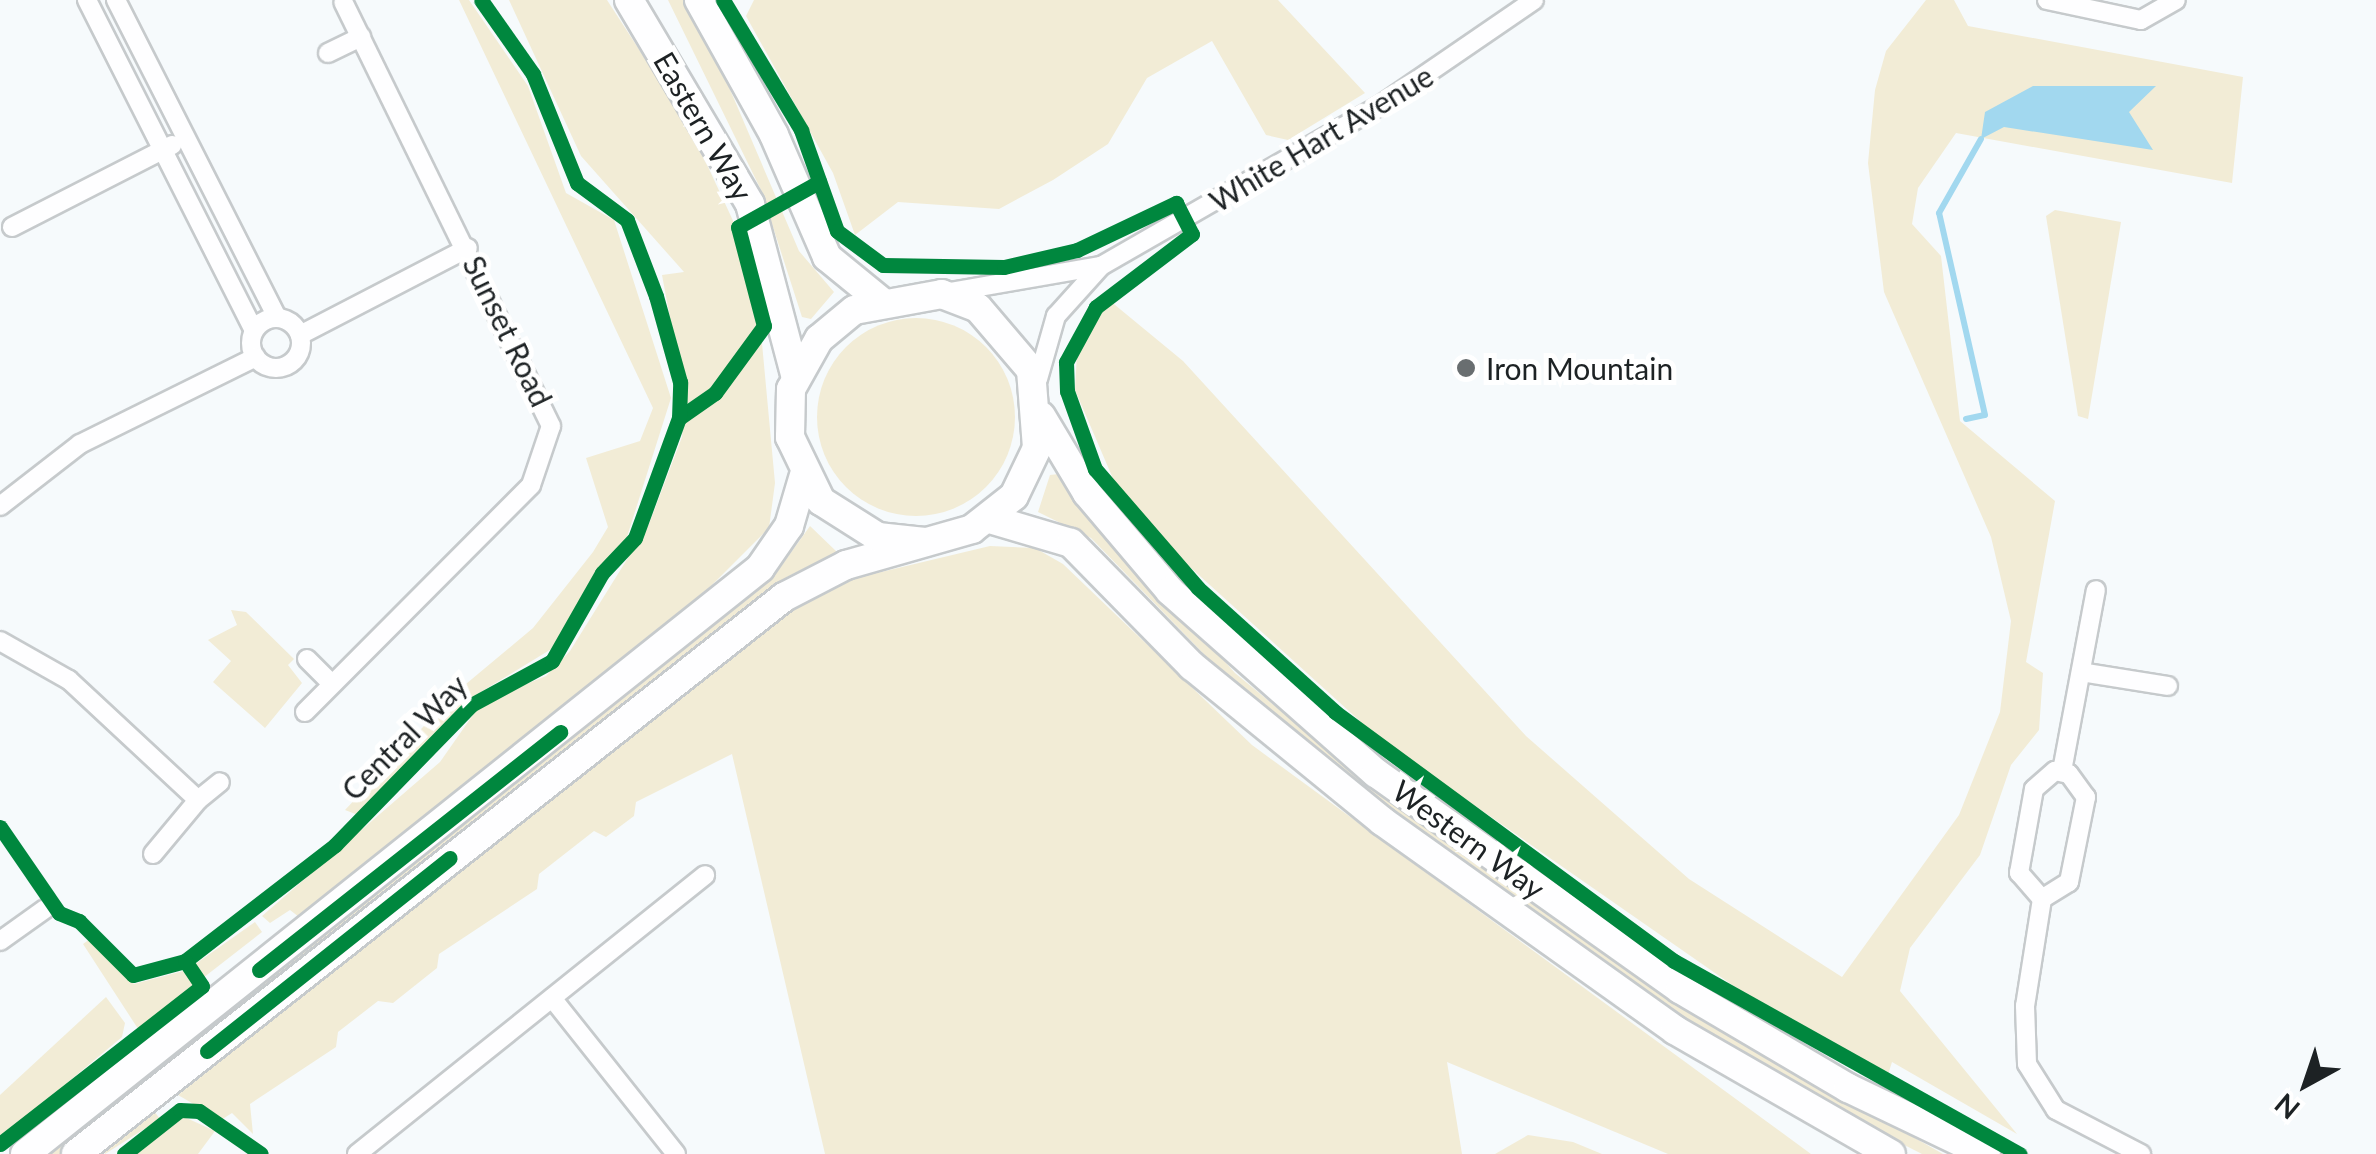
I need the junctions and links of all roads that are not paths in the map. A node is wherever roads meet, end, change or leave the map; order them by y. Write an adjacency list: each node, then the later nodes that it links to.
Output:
1 (87, 0): 12 (street)
2 (116, 0): 11 (street)
3 (629, 0): 22 (main road, Eastern Way)
4 (698, 0): 17 (main road, Eastern Way)
5 (1534, 0): 15 (street, White Hart Avenue)
6 (2047, 0): 7 (street)
7 (2176, 0)
8 (343, 2): 9 (street, Sunset Road)
9 (360, 37): 10 (street); 14 (street, Sunset Road)
10 (328, 53)
11 (186, 138): 12 (street); 18 (street)
12 (162, 150): 13 (street); 19 (street)
13 (12, 228)
14 (468, 248): 20 (street); 32 (street, Sunset Road)
15 (1102, 266): 16 (street, White Hart Avenue); 23 (street, White Hart Avenue)
16 (942, 294): 17 (main road); 23 (main road)
17 (881, 301): 22 (main road)
18 (277, 318): 19 (street); 20 (street)
19 (254, 330): 21 (street)
20 (300, 335): 21 (street)
21 (256, 357): 25 (street)
22 (794, 374): 24 (main road)
23 (1039, 403): 26 (main road); 49 (main road, Western Way)
24 (804, 475): 27 (main road); 44 (main road)
25 (0, 506)
26 (990, 520): 27 (main road); 48 (main road, Western Way)
27 (925, 542): 45 (main road)
28 (2096, 590): 31 (street)
29 (0, 641): 37 (street)
30 (306, 659): 32 (street)
31 (2081, 672): 33 (street); 35 (street)
32 (332, 684): 34 (street, Sunset Road)
33 (2168, 686)
34 (305, 712)
35 (2062, 770): 40 (street); 40 (street)
36 (220, 782): 37 (street)
37 (198, 800): 38 (street)
38 (153, 854)
39 (705, 875): 43 (street)
40 (2042, 899): 50 (street)
41 (44, 909): 42 (street)
42 (0, 941)
43 (552, 998): 46 (street); 47 (street)
44 (25, 1154)
45 (76, 1154)
46 (356, 1154)
47 (676, 1154)
48 (1891, 1154)
49 (1986, 1154)
50 (2141, 1154)

